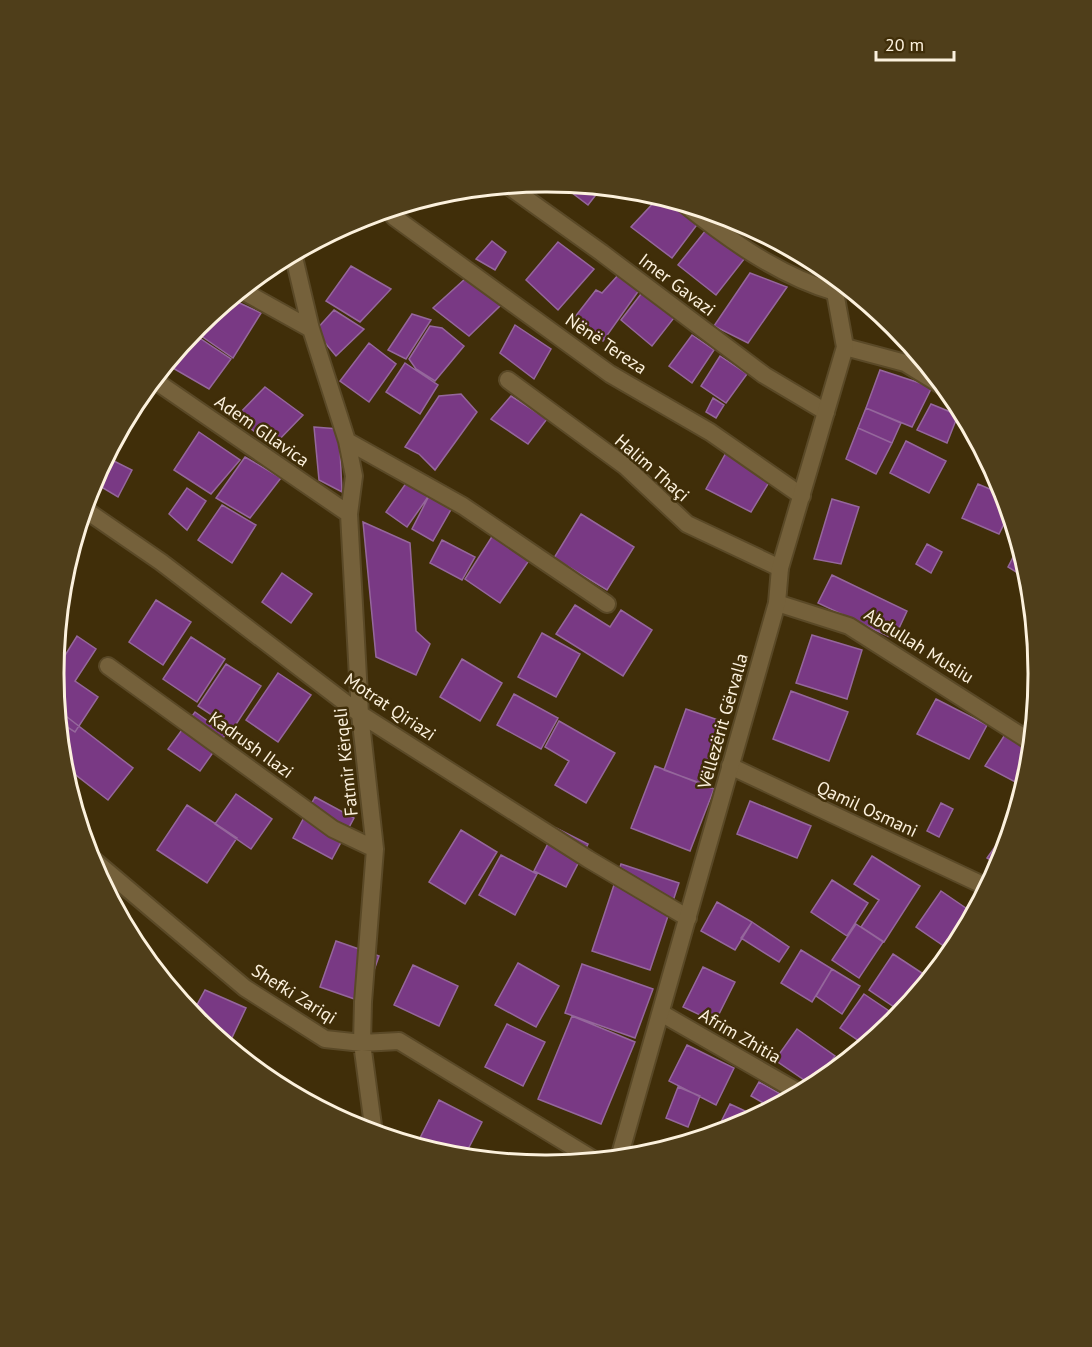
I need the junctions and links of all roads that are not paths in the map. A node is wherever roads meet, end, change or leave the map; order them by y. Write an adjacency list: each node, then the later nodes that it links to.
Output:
1 (518, 193): 13 (street, Imer Gavazi)
2 (394, 217): 15 (street, Nënë Tereza)
3 (702, 218): 5 (street, Vëllezërit Gërvalla)
4 (295, 263): 8 (street, Fatmir Kërqeli)
5 (830, 285)
6 (838, 291): 9 (street, Vëllezërit Gërvalla)
7 (250, 295): 8 (street)
8 (311, 329): 14 (street, Fatmir Kërqeli)
9 (845, 347): 10 (street); 13 (street, Vëllezërit Gërvalla)
10 (923, 374)
11 (508, 380): 18 (street, Halim Thaçi)
12 (161, 385): 17 (street, Adem Gllavica)
13 (826, 412): 15 (street, Vëllezërit Gërvalla)
14 (347, 441): 17 (street, Fatmir Kërqeli); 20 (street)
15 (802, 496): 18 (street, Vëllezërit Gërvalla)
16 (92, 514): 22 (street, Motrat Qiriazi)
17 (349, 514): 22 (street, Fatmir Kërqeli)
18 (780, 568): 19 (street, Vëllezërit Gërvalla)
19 (777, 603): 23 (street, Abdullah Musliu); 24 (street, Vëllezërit Gërvalla)
20 (607, 604)
21 (108, 666): 25 (street, Kadrush Ilazi)
22 (360, 714): 25 (street, Fatmir Kërqeli); 28 (street, Motrat Qiriazi)
23 (1023, 737)
24 (730, 766): 27 (street, Qamil Osmani); 28 (street, Vëllezërit Gërvalla)
25 (375, 849): 30 (street, Fatmir Kërqeli)
26 (107, 872): 30 (street, Shefki Zariqi)
27 (979, 883)
28 (688, 918): 29 (street, Vëllezërit Gërvalla)
29 (661, 1013): 31 (street, Afrim Zhitia); 33 (street, Vëllezërit Gërvalla)
30 (362, 1043): 32 (street, Fatmir Kërqeli); 34 (street, Shefki Zariqi)
31 (791, 1088)
32 (373, 1122)
33 (622, 1149)
34 (584, 1153)

